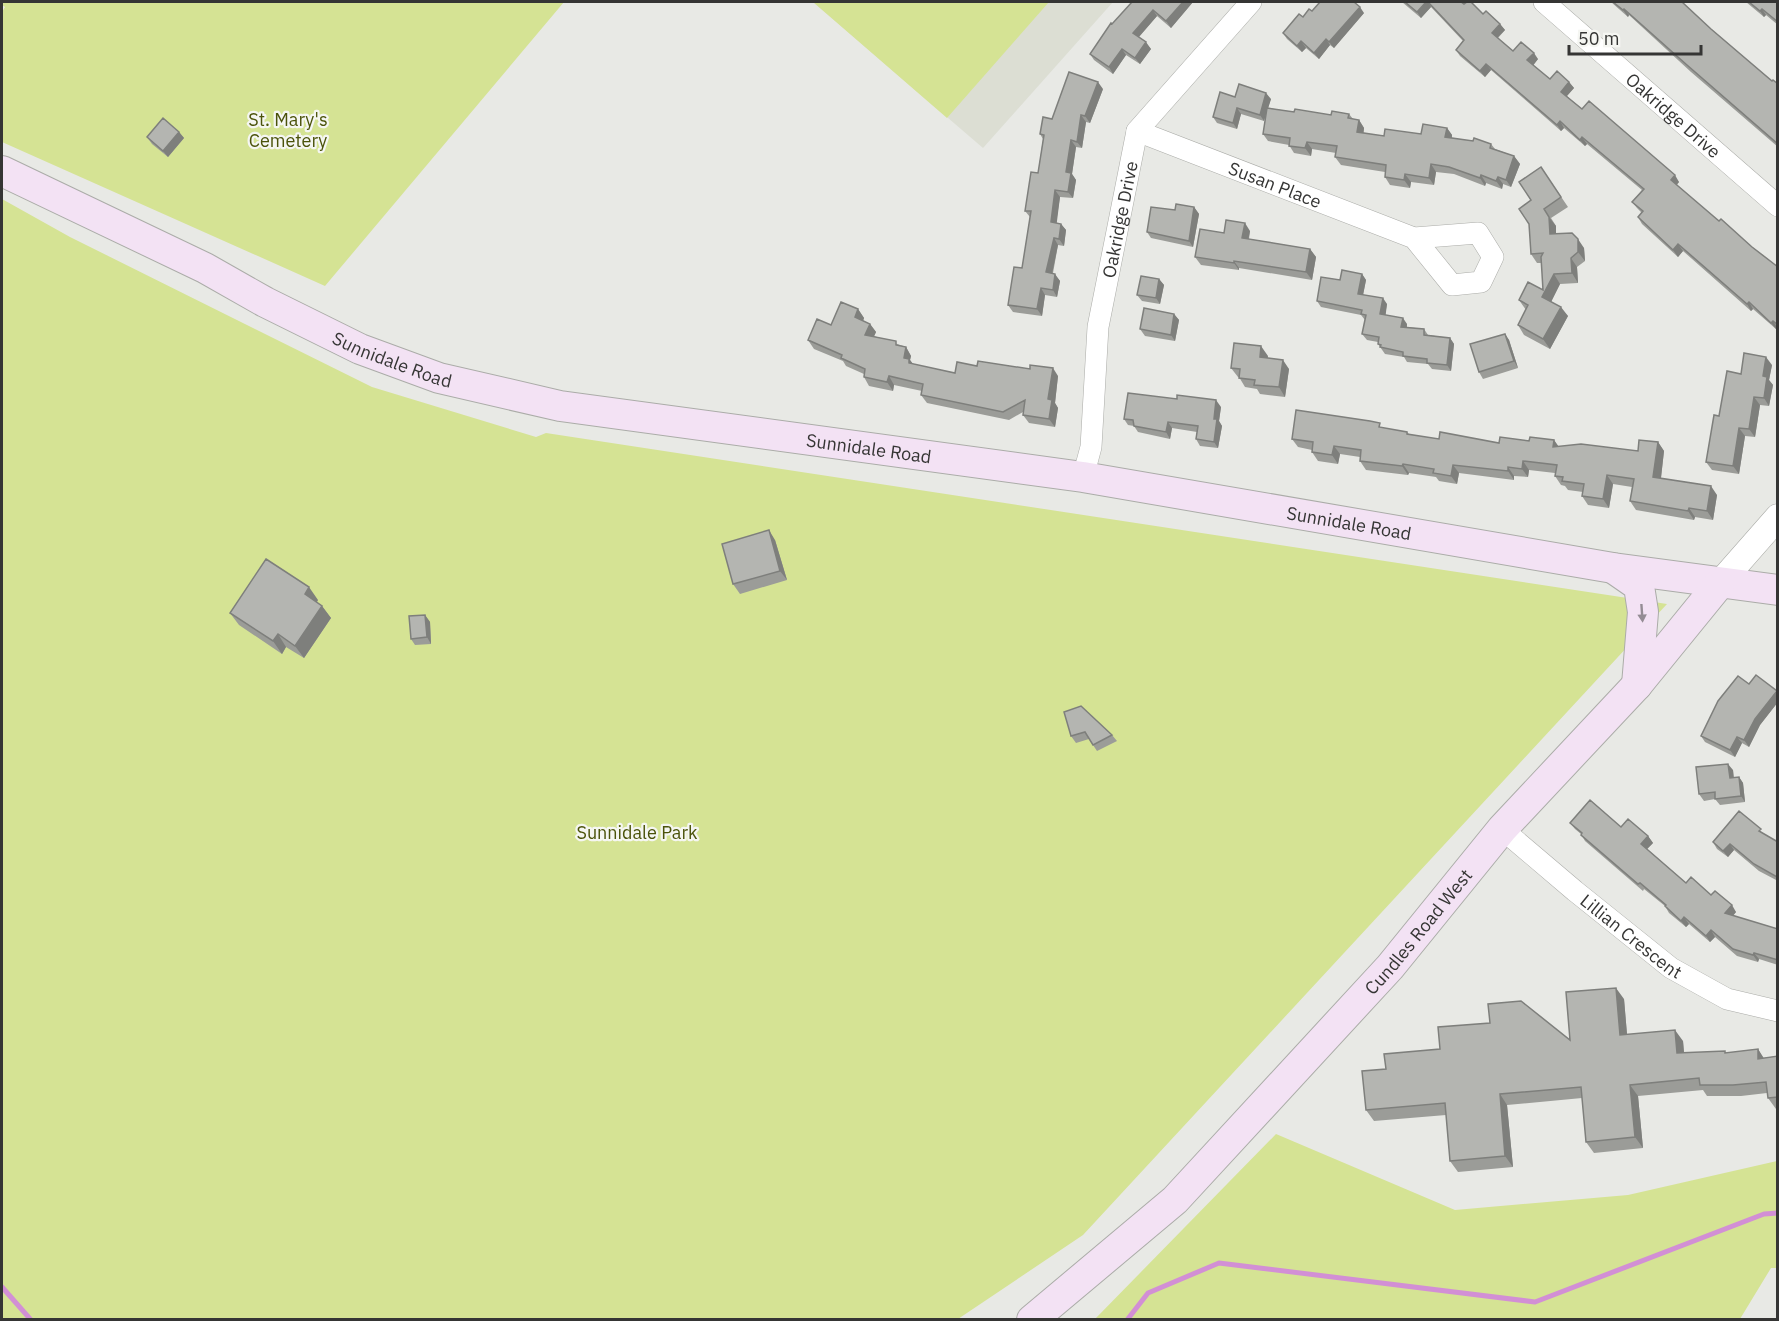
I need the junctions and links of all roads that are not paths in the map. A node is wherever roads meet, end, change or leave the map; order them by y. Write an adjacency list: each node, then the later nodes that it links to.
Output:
1 (1251, 2): 3 (street)
2 (1544, 2): 5 (street, Oakridge Drive)
3 (1137, 130): 6 (street, Susan Place); 7 (street, Oakridge Drive)
4 (2, 171): 7 (main road, Sunnidale Road)
5 (1778, 206)
6 (1414, 238)
7 (1083, 477): 9 (main road, Sunnidale Road)
8 (1778, 517): 10 (street, Cundles Road West)
9 (1613, 568): 10 (main road, Sunnidale Road); 12 (main road, one-way to 12)
10 (1720, 583): 11 (main road, Sunnidale Road); 12 (main road, Cundles Road West)
11 (1778, 590)
12 (1637, 685): 13 (main road, Cundles Road West)
13 (1502, 829): 14 (street, Lillian Crescent); 15 (main road, Cundles Road West)
14 (1778, 1011)
15 (1032, 1320)

